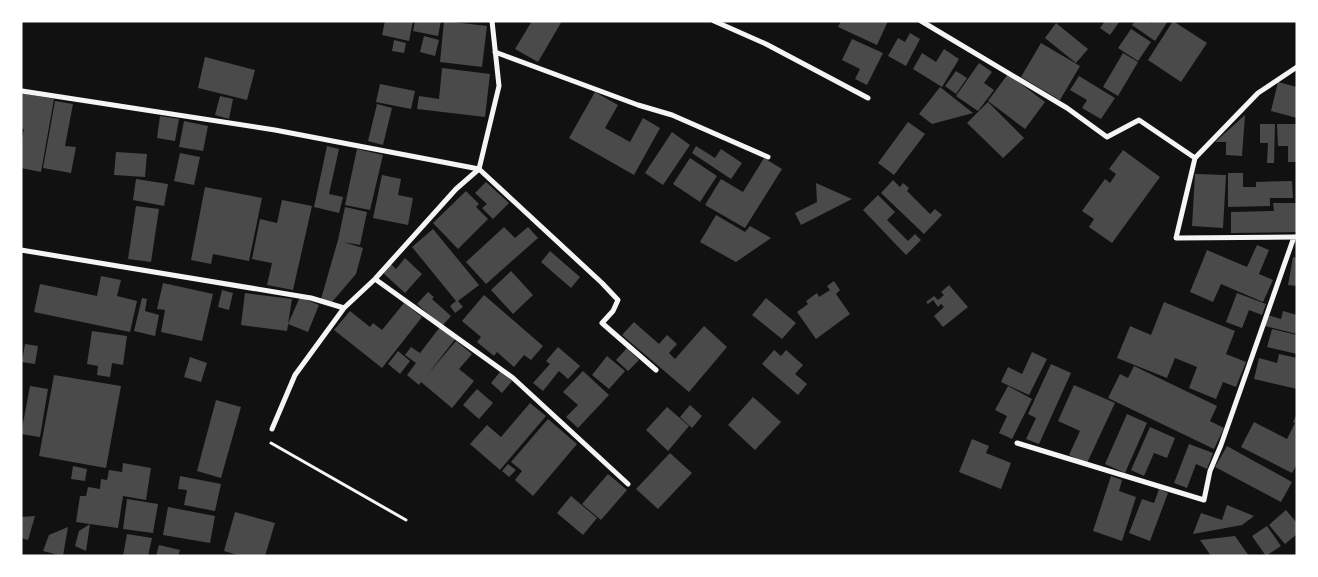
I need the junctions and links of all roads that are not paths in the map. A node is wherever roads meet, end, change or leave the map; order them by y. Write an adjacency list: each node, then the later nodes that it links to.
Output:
1 (492, 21): 4 (street)
2 (714, 21): 7 (street)
3 (921, 21): 9 (street)
4 (495, 52): 8 (street); 10 (street)
5 (1297, 67): 9 (street)
6 (22, 91): 10 (street)
7 (868, 98)
8 (768, 157)
9 (1195, 158): 11 (street)
10 (479, 169): 13 (street); 15 (street)
11 (1295, 237): 17 (street)
12 (21, 250): 14 (street)
13 (375, 279): 14 (street); 18 (street)
14 (344, 308): 16 (street)
15 (656, 370)
16 (272, 429)
17 (1017, 444)
18 (628, 484)

